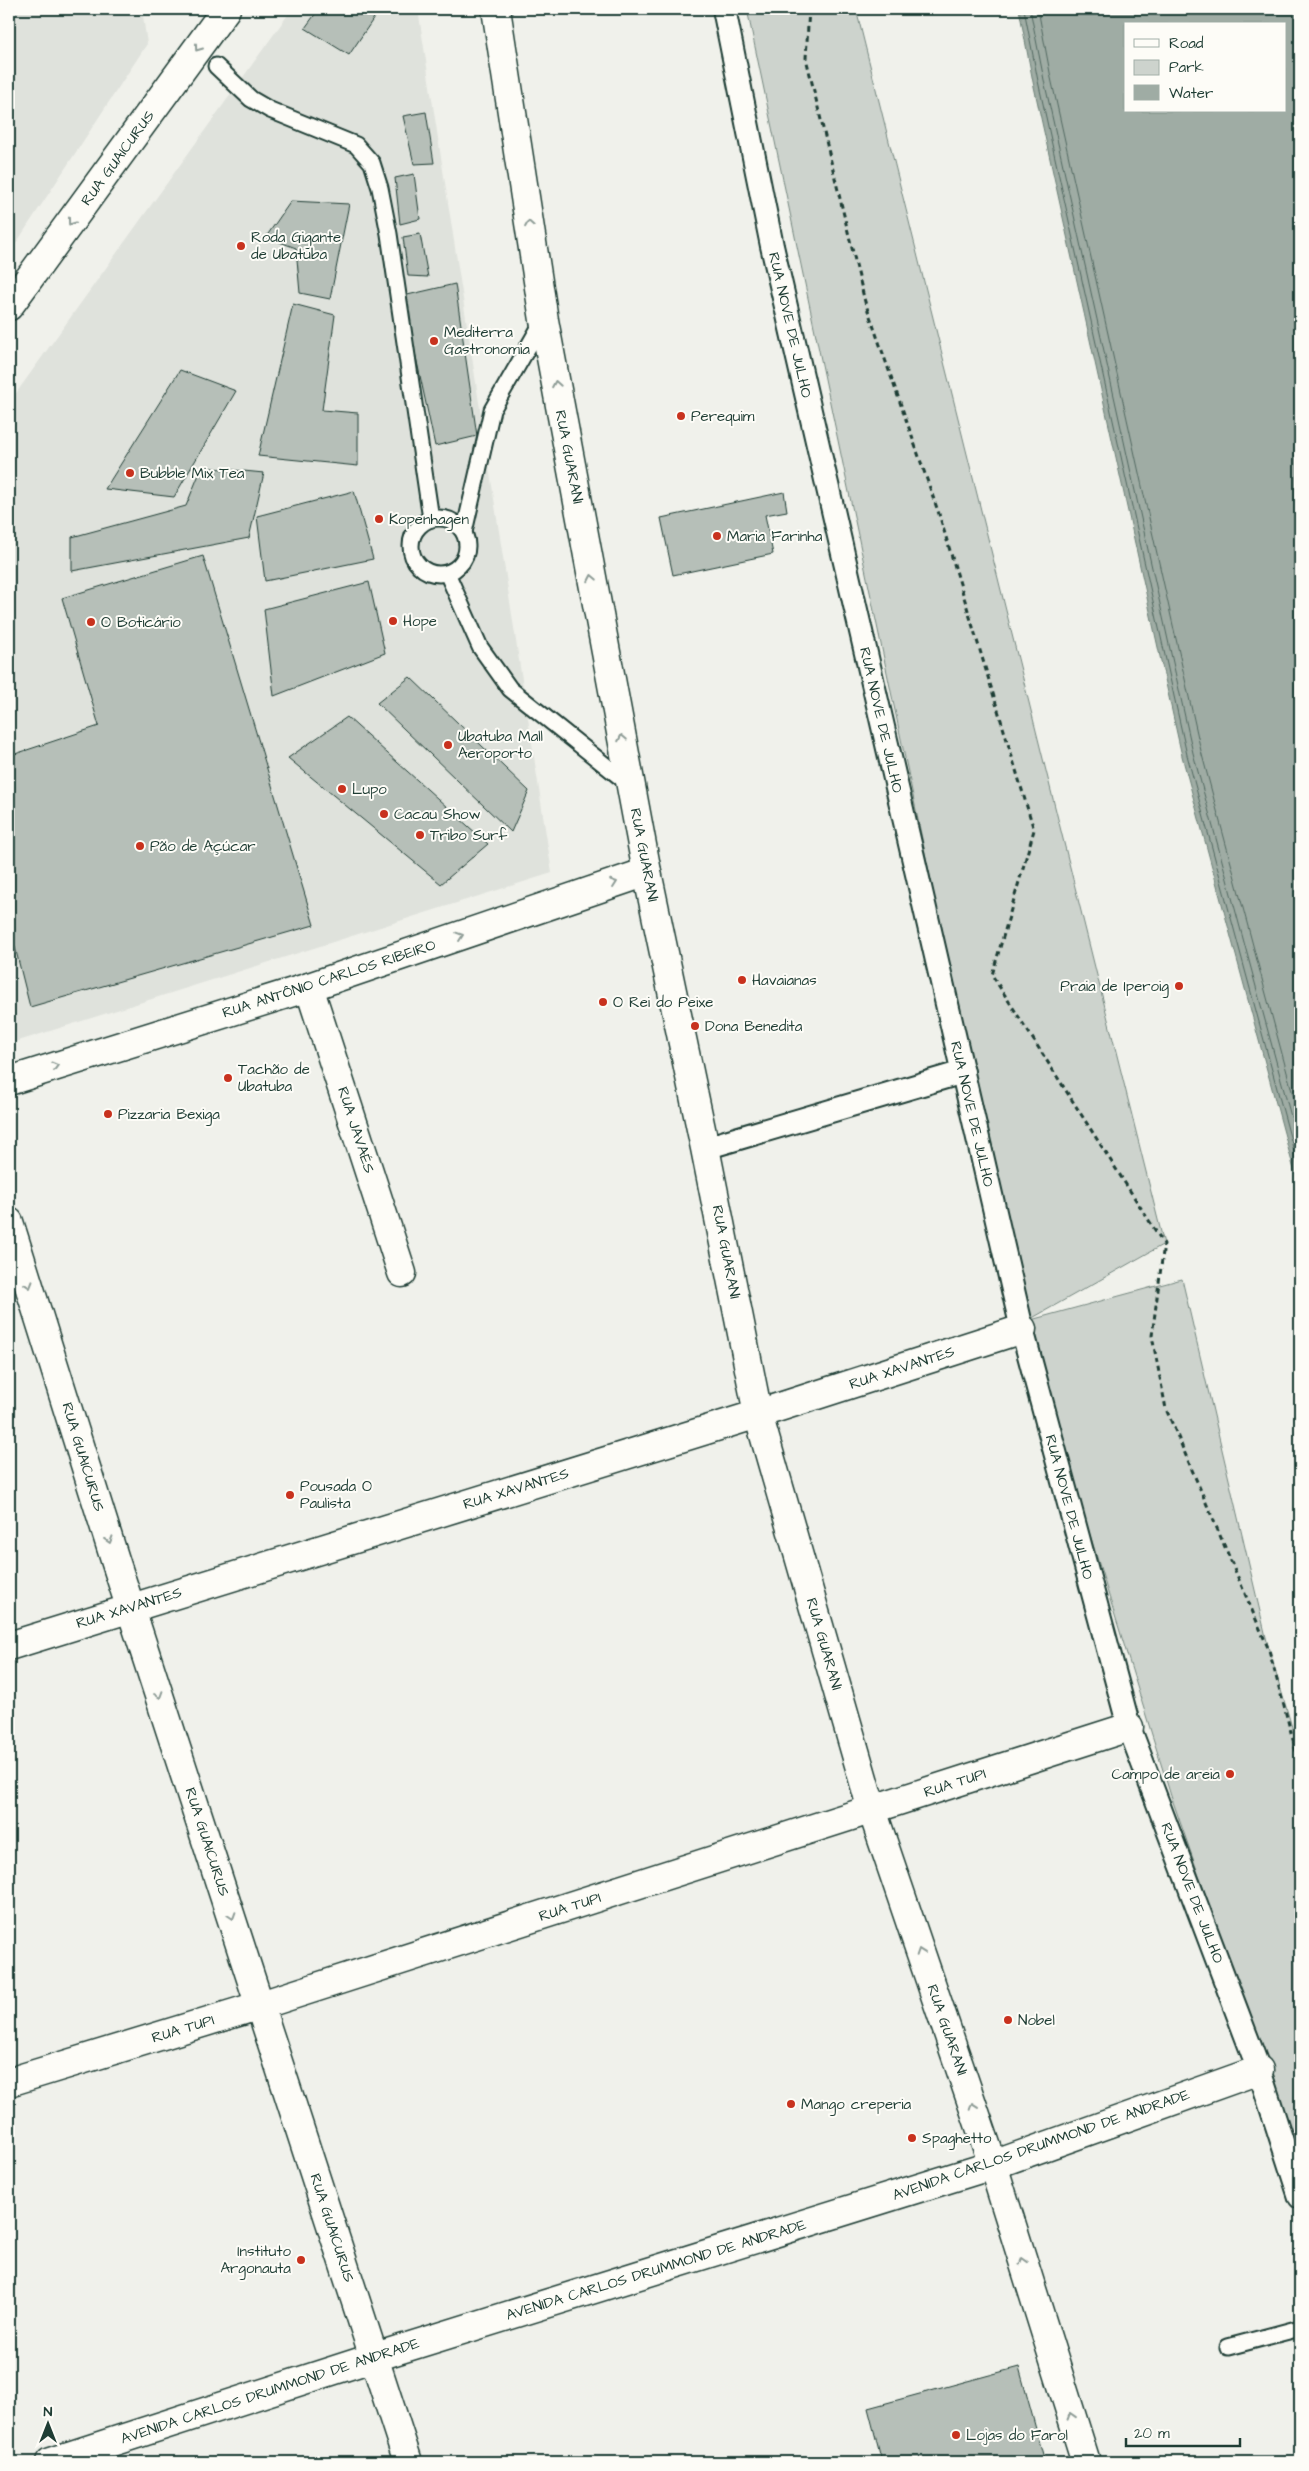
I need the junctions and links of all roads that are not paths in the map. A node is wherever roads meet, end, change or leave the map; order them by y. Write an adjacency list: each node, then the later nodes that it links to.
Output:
1 (226, 9): 5 (street, RUA GUAICURUS, one-way to 5)
2 (724, 9): 13 (street, RUA NOVE DE JULHO)
3 (493, 15): 6 (street, RUA GUARANI, one-way to 3)
4 (216, 66): 7 (lane)
5 (9, 306)
6 (544, 320): 8 (lane); 10 (street, RUA GUARANI, one-way to 6)
7 (431, 519): 8 (lane); 9 (lane)
8 (464, 532): 9 (lane)
9 (447, 573): 10 (lane)
10 (631, 786): 11 (street, RUA GUARANI)
11 (647, 872): 12 (street, RUA ANTÔNIO CARLOS RIBEIRO, one-way to 11); 15 (street, RUA GUARANI)
12 (309, 987): 14 (street, RUA ANTÔNIO CARLOS RIBEIRO, one-way to 12); 17 (street, RUA JAVAÉS)
13 (963, 1072): 15 (street); 18 (street, RUA NOVE DE JULHO)
14 (9, 1081)
15 (706, 1148): 19 (street, RUA GUARANI)
16 (9, 1222): 20 (street, RUA GUAICURUS, one-way to 20)
17 (402, 1273)
18 (1022, 1329): 19 (street, RUA XAVANTES); 22 (street, RUA NOVE DE JULHO)
19 (758, 1414): 20 (street, RUA XAVANTES); 23 (street, RUA GUARANI)
20 (130, 1607): 21 (street, RUA XAVANTES); 24 (street, RUA GUAICURUS, one-way to 24)
21 (9, 1646)
22 (1129, 1727): 23 (street, RUA TUPI); 25 (street, RUA NOVE DE JULHO)
23 (872, 1810): 24 (street, RUA TUPI); 27 (street, RUA GUARANI, one-way to 23)
24 (261, 2005): 26 (street, RUA TUPI); 31 (street, RUA GUAICURUS)
25 (1260, 2070): 27 (street, AVENIDA CARLOS DRUMMOND DE ANDRADE); 28 (street, RUA NOVE DE JULHO)
26 (9, 2082)
27 (993, 2165): 31 (street, AVENIDA CARLOS DRUMMOND DE ANDRADE); 34 (street, RUA GUARANI, one-way to 27)
28 (1300, 2197)
29 (1300, 2328): 30 (lane)
30 (1228, 2347)
31 (372, 2358): 32 (street, AVENIDA CARLOS DRUMMOND DE ANDRADE); 33 (street, RUA GUAICURUS)
32 (50, 2462)
33 (408, 2462)
34 (1086, 2462)

